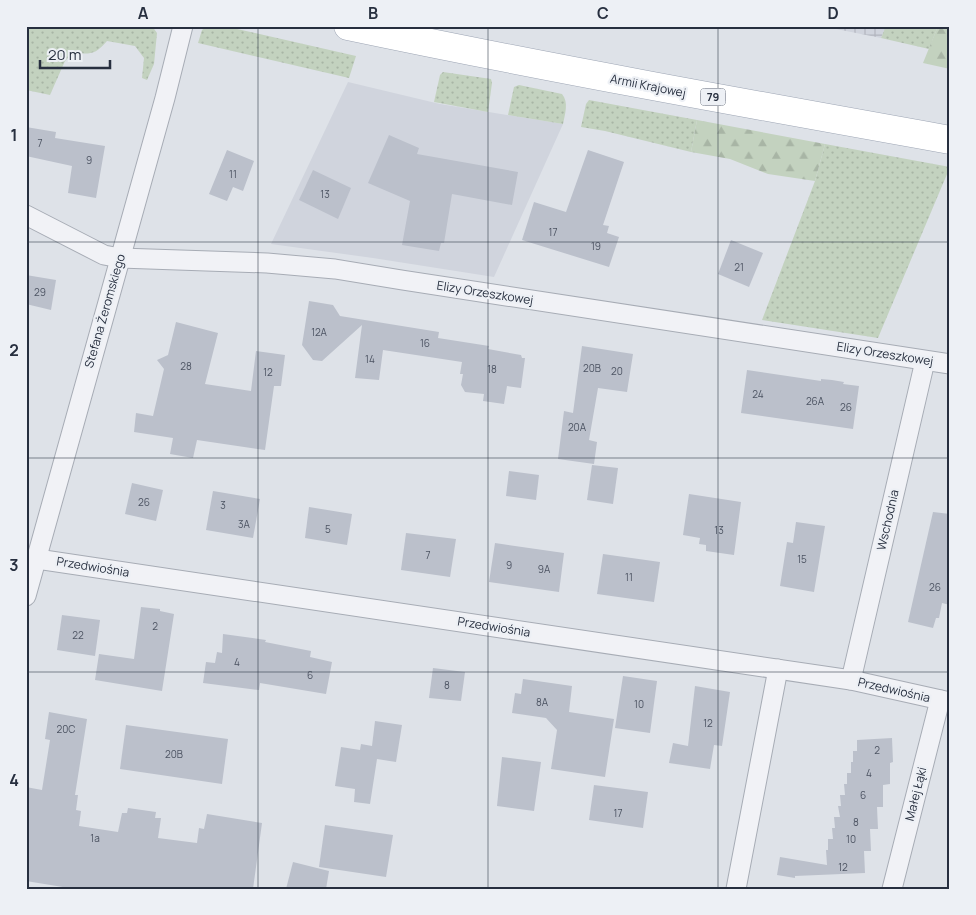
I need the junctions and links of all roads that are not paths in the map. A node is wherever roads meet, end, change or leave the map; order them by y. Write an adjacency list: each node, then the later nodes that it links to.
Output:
1 (183, 26): 5 (street, Stefana Żeromskiego)
2 (348, 26): 3 (main road, Armii Krajowej / 79)
3 (950, 140)
4 (26, 215): 5 (street, Elizy Orzeszkowej)
5 (120, 258): 6 (street, Elizy Orzeszkowej); 8 (street, Stefana Żeromskiego)
6 (925, 360): 7 (street, Elizy Orzeszkowej); 11 (street, Wschodnia)
7 (950, 364)
8 (37, 559): 9 (street, Stefana Żeromskiego); 10 (street, Przedwiośnia)
9 (26, 596)
10 (778, 669): 11 (street, Przedwiośnia); 13 (street)
11 (851, 680): 12 (street, Przedwiośnia)
12 (945, 701): 14 (street, Małej Łąki)
13 (736, 889)
14 (892, 889)

